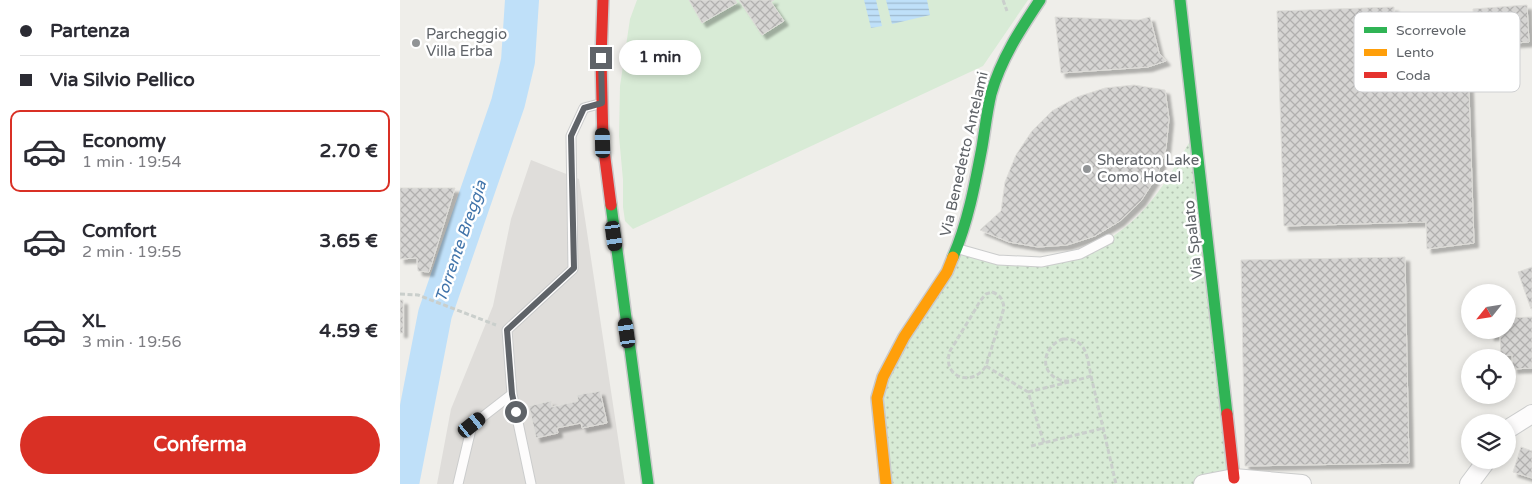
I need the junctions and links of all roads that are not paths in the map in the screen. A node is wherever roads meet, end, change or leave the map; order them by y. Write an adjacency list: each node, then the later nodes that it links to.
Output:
1 (603, 0): 4 (street)
2 (1040, 0): 6 (street, Via Benedetto Antelami)
3 (1180, 0): 11 (street, Via Spalato)
4 (602, 103): 7 (lane); 14 (street)
5 (1109, 239): 6 (lane)
6 (957, 248): 15 (street, Via Benedetto Antelami)
7 (512, 394): 12 (lane); 13 (lane)
8 (1532, 414): 9 (street)
9 (1516, 424)
10 (1480, 469): 18 (street)
11 (1234, 478): 16 (street); 17 (street)
12 (458, 484)
13 (531, 484)
14 (648, 484)
15 (886, 484)
16 (1203, 484)
17 (1302, 484)
18 (1469, 484)

